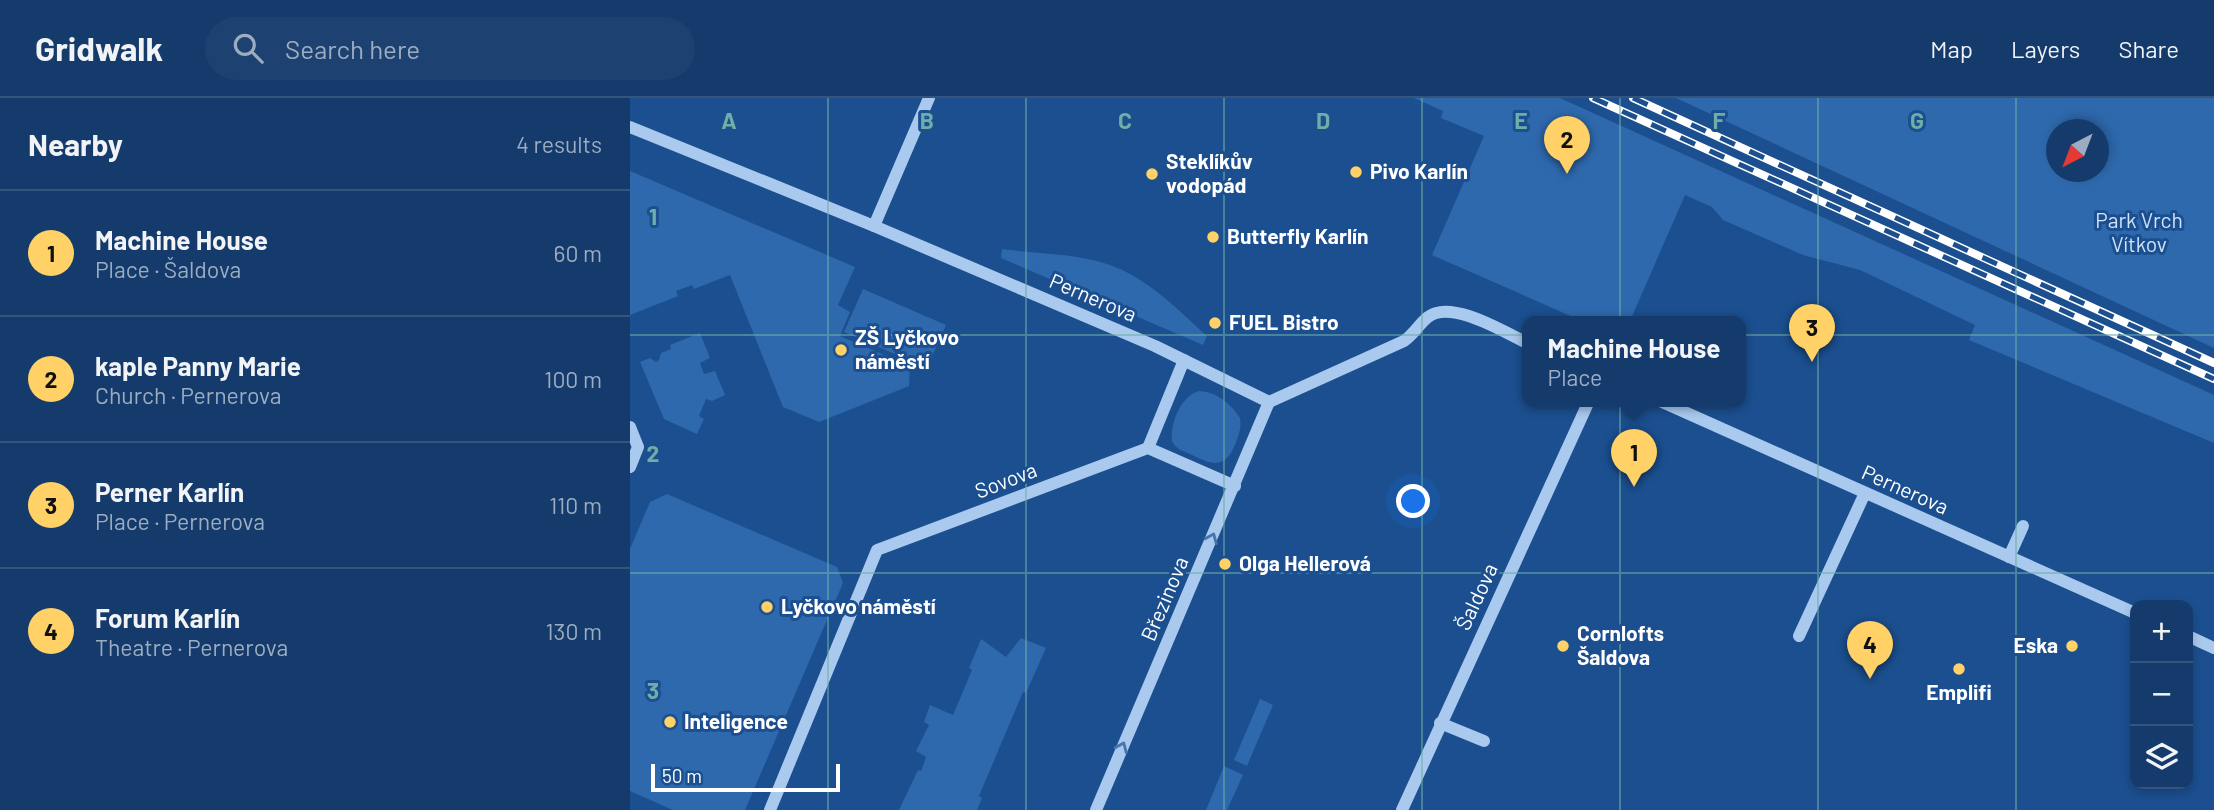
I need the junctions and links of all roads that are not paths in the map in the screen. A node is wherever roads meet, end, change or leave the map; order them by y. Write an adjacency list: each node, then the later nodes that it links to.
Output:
1 (929, 98): 3 (street)
2 (630, 127): 3 (street, Pernerova)
3 (874, 226): 5 (street, Pernerova)
4 (1522, 341): 6 (street)
5 (1184, 360): 6 (street, Pernerova); 10 (street)
6 (1269, 402): 12 (street, Březinova)
7 (1586, 407): 20 (street, Šaldova)
8 (1673, 407): 13 (street, Pernerova)
9 (630, 427): 11 (street)
10 (1148, 448): 12 (street); 22 (street, Sovova)
11 (630, 467)
12 (1235, 486): 23 (street, Březinova, one-way to 12)
13 (1865, 494): 15 (street, Pernerova); 17 (street)
14 (2023, 526): 15 (street)
15 (2009, 557): 16 (street, Pernerova)
16 (2130, 611)
17 (1799, 636)
18 (2193, 638): 19 (street)
19 (2214, 648)
20 (1440, 723): 21 (street); 24 (street, Šaldova)
21 (1484, 741)
22 (770, 810)
23 (1096, 810)
24 (1402, 810)

